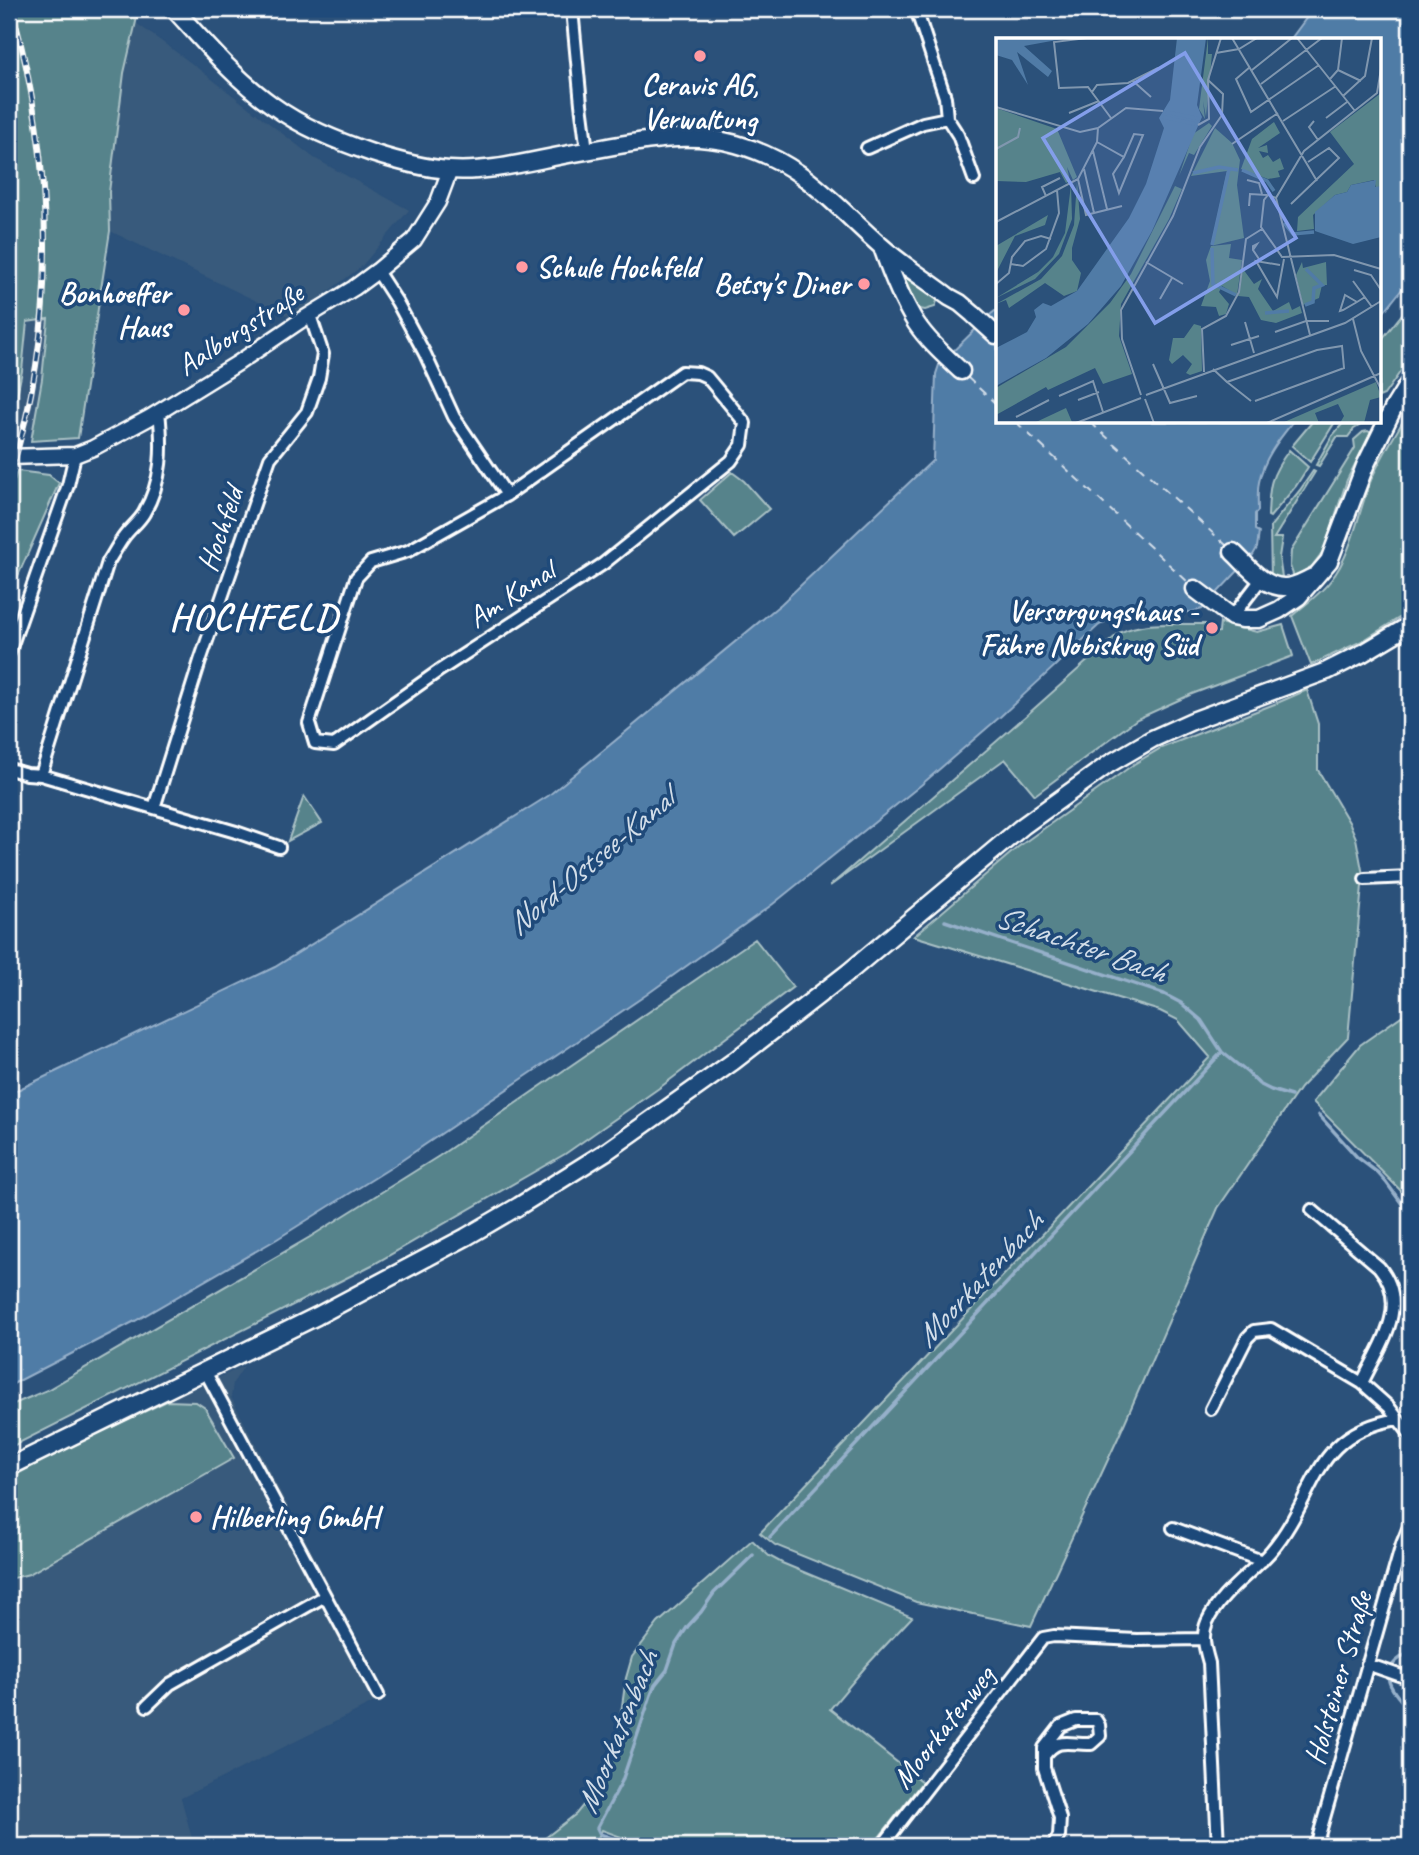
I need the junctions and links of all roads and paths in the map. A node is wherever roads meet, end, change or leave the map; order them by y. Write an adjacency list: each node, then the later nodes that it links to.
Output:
1 (174, 9): 7 (main road)
2 (572, 9): 6 (street)
3 (916, 9): 4 (street)
4 (947, 118): 5 (street); 8 (street)
5 (867, 148)
6 (587, 151): 7 (main road); 9 (main road)
7 (450, 170): 10 (street, Aalborgstraße)
8 (974, 179)
9 (882, 247): 12 (main road); 13 (main road)
10 (377, 271): 11 (street, Aalborgstraße); 18 (street)
11 (310, 315): 15 (street, Aalborgstraße); 28 (street, Hochfeld)
12 (996, 335)
13 (961, 371)
14 (1410, 381): 20 (main road)
15 (159, 411): 16 (street, Aalborgstraße); 27 (street)
16 (75, 455): 17 (street, Aalborgstraße); 25 (street)
17 (9, 457)
18 (507, 495): 18 (street, Am Kanal)
19 (1233, 552): 21 (main road)
20 (1318, 574): 21 (main road); 23 (main road)
21 (1262, 578): 23 (street)
22 (1195, 589): 23 (main road)
23 (1232, 617)
24 (1410, 625): 33 (main road)
25 (9, 653)
26 (9, 769): 27 (street)
27 (41, 775): 28 (street)
28 (154, 808): 29 (street)
29 (279, 846)
30 (1410, 877): 31 (street)
31 (1365, 879)
32 (1312, 1210): 34 (street)
33 (205, 1371): 38 (main road); 42 (street)
34 (1362, 1383): 35 (street); 36 (street)
35 (1210, 1409)
36 (1398, 1419): 37 (street); 41 (street)
37 (1410, 1434)
38 (9, 1466)
39 (1410, 1524): 44 (street, Holsteiner Straße)
40 (1173, 1528): 41 (street)
41 (1262, 1561): 43 (street)
42 (325, 1596): 46 (street); 47 (street)
43 (1203, 1639): 49 (street, Moorkatenweg); 53 (street)
44 (1367, 1664): 45 (street); 54 (street, Holsteiner Straße)
45 (1410, 1679)
46 (378, 1695)
47 (147, 1706)
48 (1044, 1756): 48 (street); 52 (street)
49 (882, 1846)
50 (1017, 1846): 51 (street)
51 (1033, 1846)
52 (1053, 1846)
53 (1217, 1846)
54 (1316, 1846)

